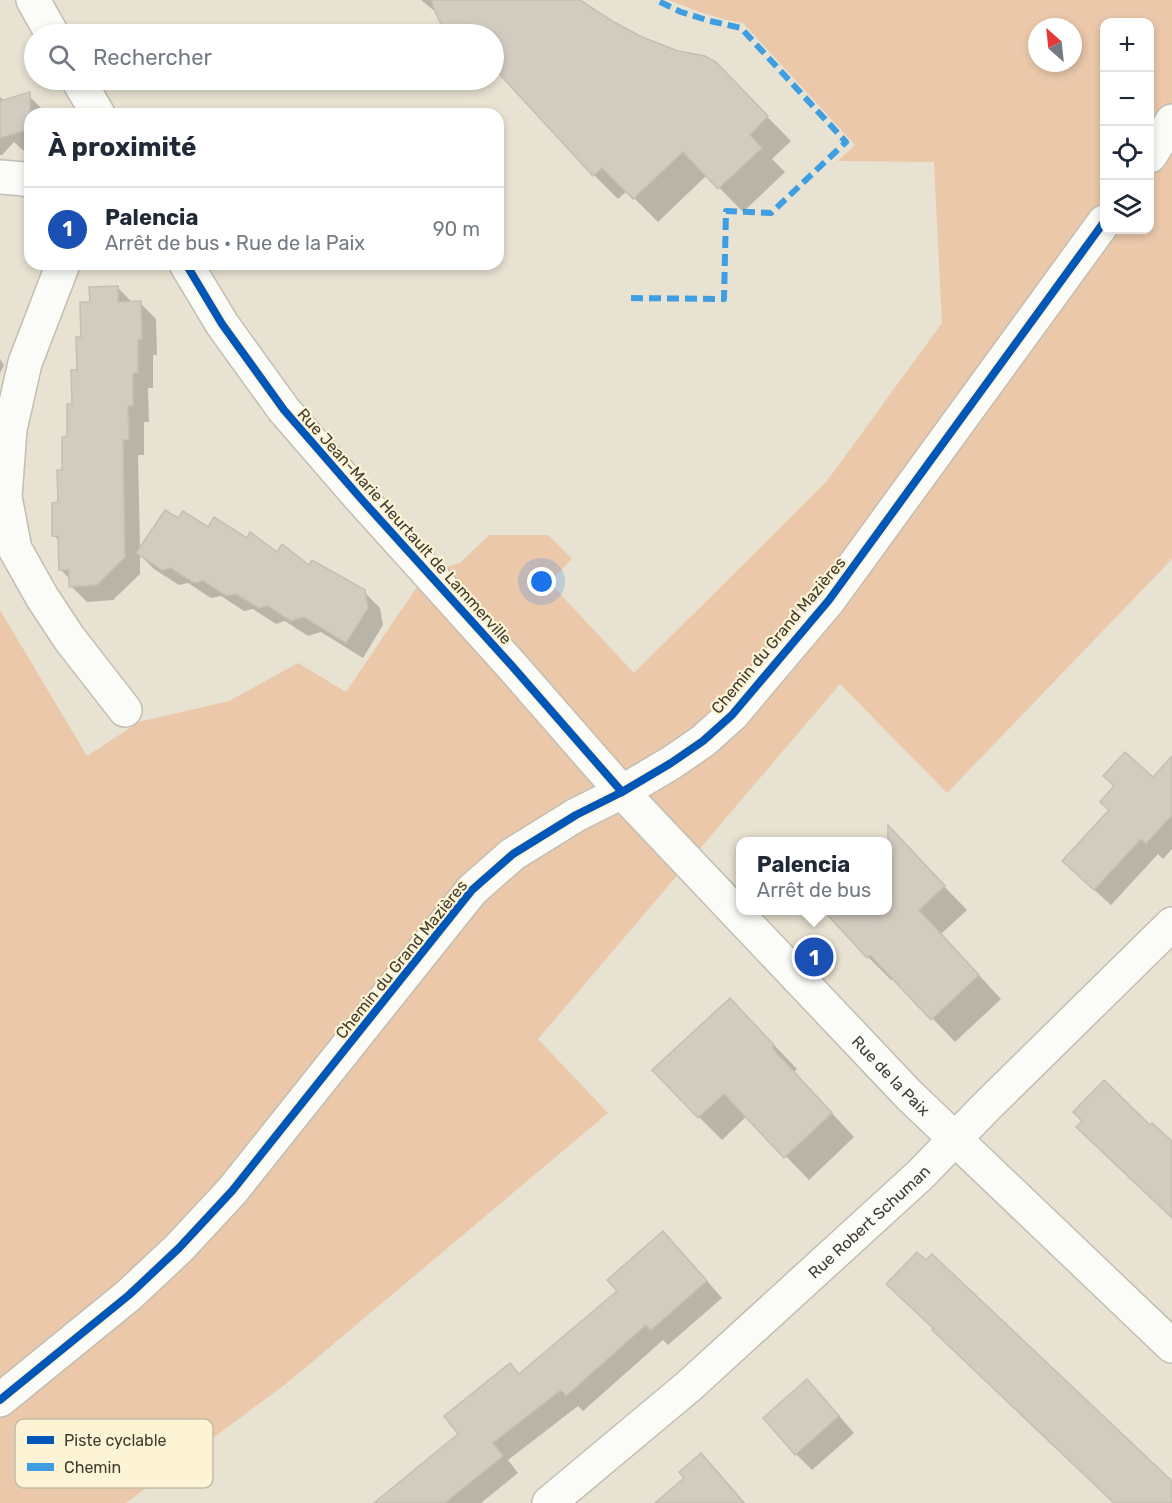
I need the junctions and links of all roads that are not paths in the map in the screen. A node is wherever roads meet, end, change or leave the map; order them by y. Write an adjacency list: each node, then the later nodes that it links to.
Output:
1 (33, 0): 2 (street)
2 (46, 24)
3 (84, 90): 4 (street)
4 (94, 108)
5 (1172, 121): 6 (street)
6 (1154, 148)
7 (0, 177): 8 (street)
8 (24, 179)
9 (1100, 227): 13 (street, Chemin du Grand Mazières)
10 (61, 270): 12 (street)
11 (190, 270): 13 (street, Rue Jean-Marie Heurtault de Lammerville)
12 (125, 710)
13 (622, 792): 14 (street, Rue de la Paix); 19 (street, Chemin du Grand Mazières)
14 (736, 912)
15 (739, 915): 17 (street, Rue de la Paix)
16 (1172, 924): 17 (street, Rue Robert Schuman)
17 (955, 1139): 18 (street, Rue de la Paix); 20 (street, Rue Robert Schuman)
18 (1172, 1346)
19 (0, 1400)
20 (549, 1503)

